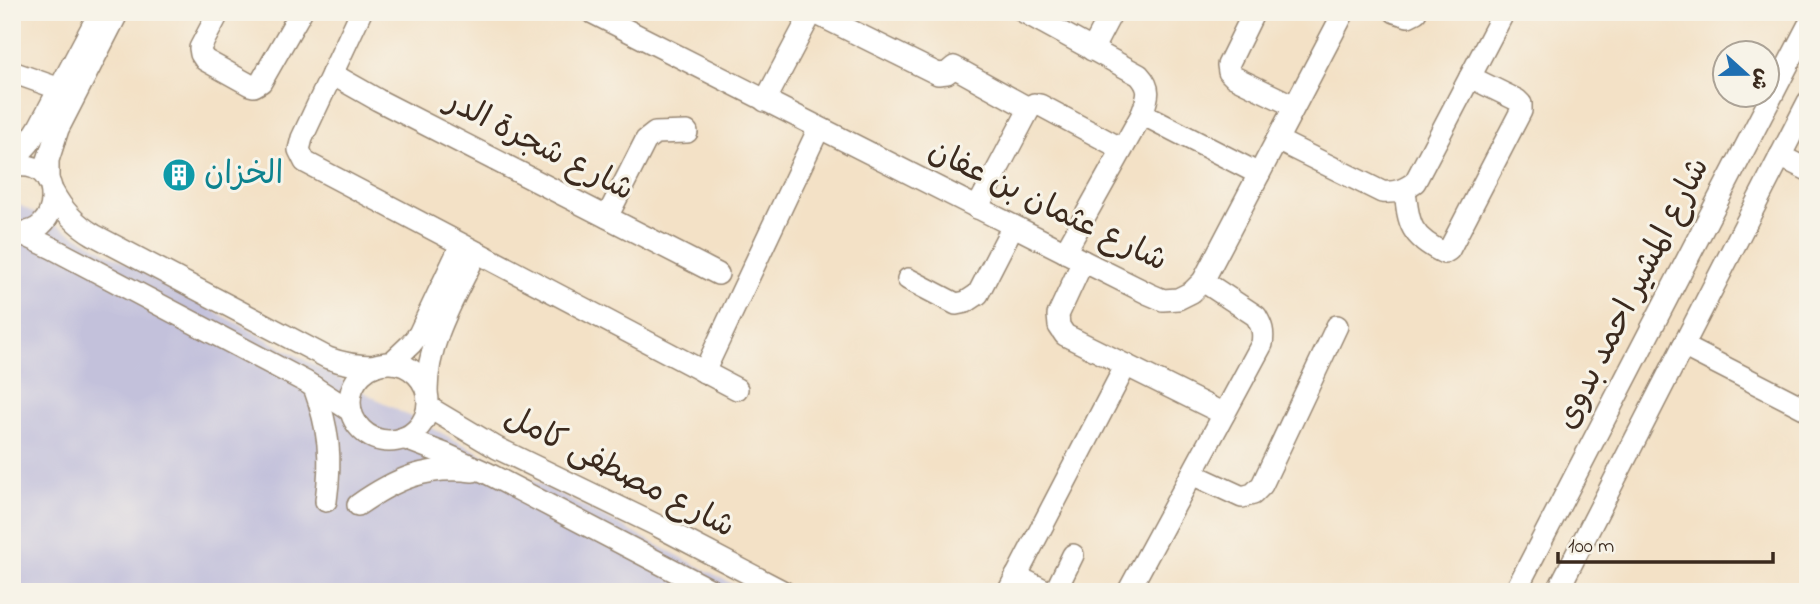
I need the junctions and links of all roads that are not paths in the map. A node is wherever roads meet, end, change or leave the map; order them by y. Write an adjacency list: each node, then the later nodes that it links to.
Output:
1 (100, 12): 20 (street)
2 (118, 12): 28 (street)
3 (219, 12): 4 (street)
4 (301, 12)
5 (361, 12): 18 (street)
6 (591, 12): 21 (street, شارع عثمان بن عفان)
7 (812, 12): 21 (street); 24 (street)
8 (1024, 12): 16 (street)
9 (1112, 12): 16 (street)
10 (1344, 12): 23 (street, شارع عثمان بن عفان)
11 (1395, 12): 12 (street)
12 (1416, 12)
13 (1504, 12): 19 (street)
14 (1248, 14): 23 (street)
15 (1808, 26): 74 (street, شارع المشير احمد بدوى)
16 (1092, 50): 25 (street)
17 (12, 72): 20 (street)
18 (332, 74): 38 (street, شارع شجرة الدر); 42 (street)
19 (1471, 77): 36 (street); 36 (street)
20 (60, 89): 28 (street)
21 (765, 101): 26 (street, شارع عثمان بن عفان)
22 (1808, 102): 31 (street)
23 (1294, 106): 29 (street, شارع عثمان بن عفان)
24 (1030, 108): 30 (street); 37 (street)
25 (1142, 114): 30 (street); 34 (street)
26 (819, 128): 37 (street, شارع عثمان بن عفان); 53 (street)
27 (687, 132): 38 (street)
28 (43, 138): 32 (street); 35 (street)
29 (1277, 140): 34 (street, شارع عثمان بن عفان); 36 (street)
30 (1122, 149): 44 (street)
31 (1780, 156): 33 (street); 49 (street)
32 (12, 165): 35 (street)
33 (1808, 170)
34 (1259, 174): 47 (street, شارع عثمان بن عفان)
35 (51, 186): 40 (street); 41 (street)
36 (1405, 190)
37 (977, 208): 39 (street, شارع عثمان بن عفان)
38 (607, 217): 45 (street, شارع شجرة الدر)
39 (1013, 226): 44 (street, شارع عثمان بن عفان); 46 (street)
40 (84, 229): 43 (street); 50 (street)
41 (15, 231): 43 (street)
42 (469, 249): 51 (street); 53 (street); 56 (street)
43 (69, 257): 54 (street)
44 (1074, 257): 47 (street, شارع عثمان بن عفان); 52 (street)
45 (718, 274)
46 (908, 279)
47 (1203, 281): 59 (street)
48 (1337, 326): 64 (street)
49 (1683, 346): 57 (street); 75 (street)
50 (319, 353): 51 (street); 54 (street)
51 (383, 364): 56 (street); 58 (street)
52 (1126, 365): 59 (street); 68 (street)
53 (704, 372): 55 (street)
54 (310, 384): 58 (street); 65 (street)
55 (737, 389)
56 (427, 399): 60 (street); 61 (street, شارع مصطفى كامل)
57 (1808, 410)
58 (351, 411): 60 (street)
59 (1224, 414): 64 (street)
60 (403, 438): 62 (street, شارع مصطفى كامل)
61 (479, 438): 62 (street); 70 (street, شارع مصطفى كامل)
62 (466, 463): 63 (street, شارع مصطفى كامل)
63 (487, 473): 66 (street); 69 (street, شارع مصطفى كامل)
64 (1192, 474): 73 (street)
65 (326, 501)
66 (358, 505)
67 (1073, 555): 72 (street)
68 (1012, 584): 71 (street)
69 (715, 592)
70 (784, 592)
71 (1048, 592)
72 (1055, 592)
73 (1128, 592)
74 (1515, 592)
75 (1557, 592)

